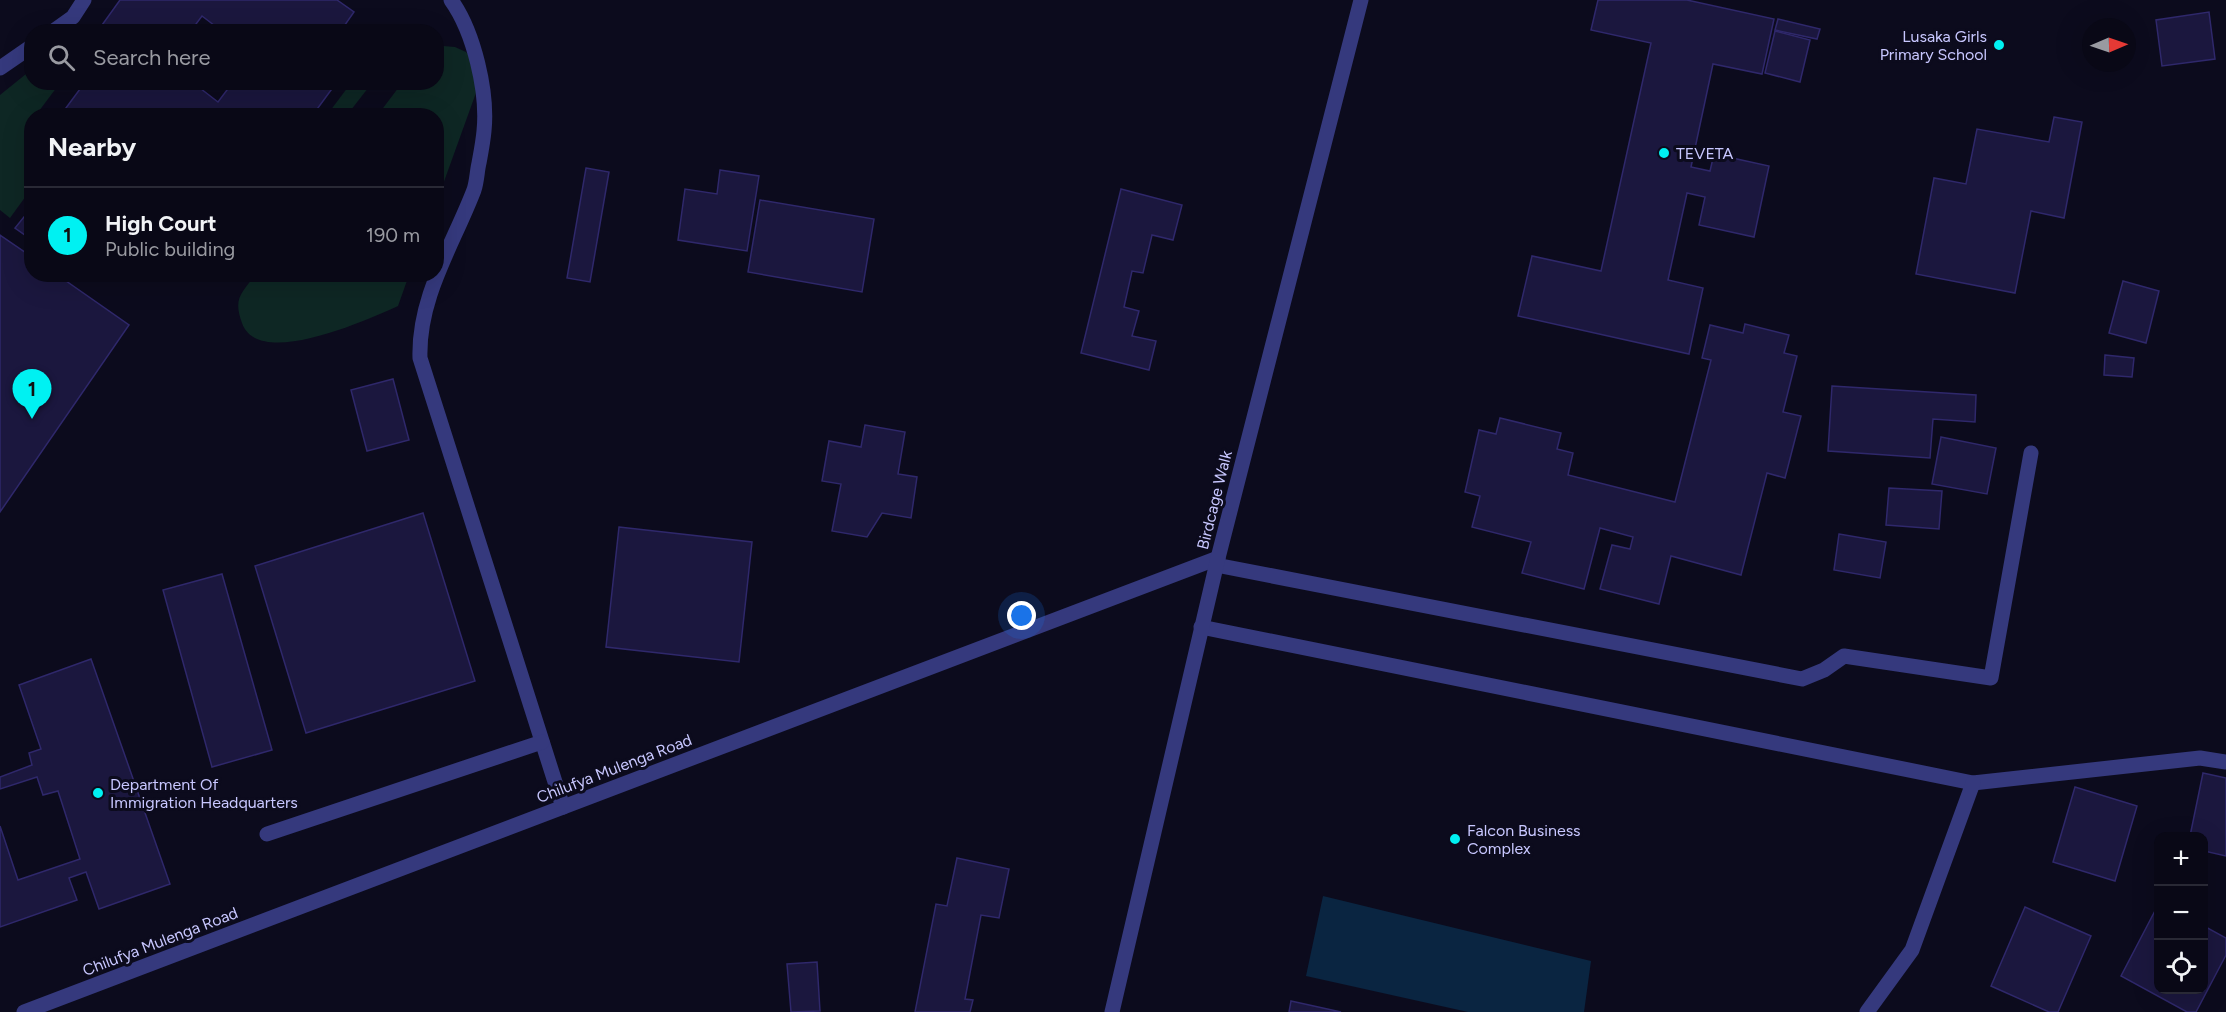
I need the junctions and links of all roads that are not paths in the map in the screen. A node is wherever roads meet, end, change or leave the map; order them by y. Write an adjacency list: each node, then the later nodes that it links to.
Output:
1 (84, 0): 4 (street)
2 (451, 0): 7 (street)
3 (1361, 0): 10 (street, Birdcage Walk)
4 (64, 24)
5 (24, 52): 6 (street)
6 (0, 68)
7 (444, 258)
8 (435, 282): 12 (street)
9 (2031, 453): 10 (street)
10 (1217, 562): 11 (street, Birdcage Walk); 15 (street, Chilufya Mulenga Road)
11 (1202, 627): 14 (street); 18 (street, Birdcage Walk)
12 (542, 742): 15 (street); 16 (street)
13 (2226, 762): 14 (street)
14 (1973, 783): 19 (street)
15 (563, 807): 17 (street, Chilufya Mulenga Road)
16 (267, 834)
17 (24, 1012)
18 (1112, 1012)
19 (1867, 1012)

